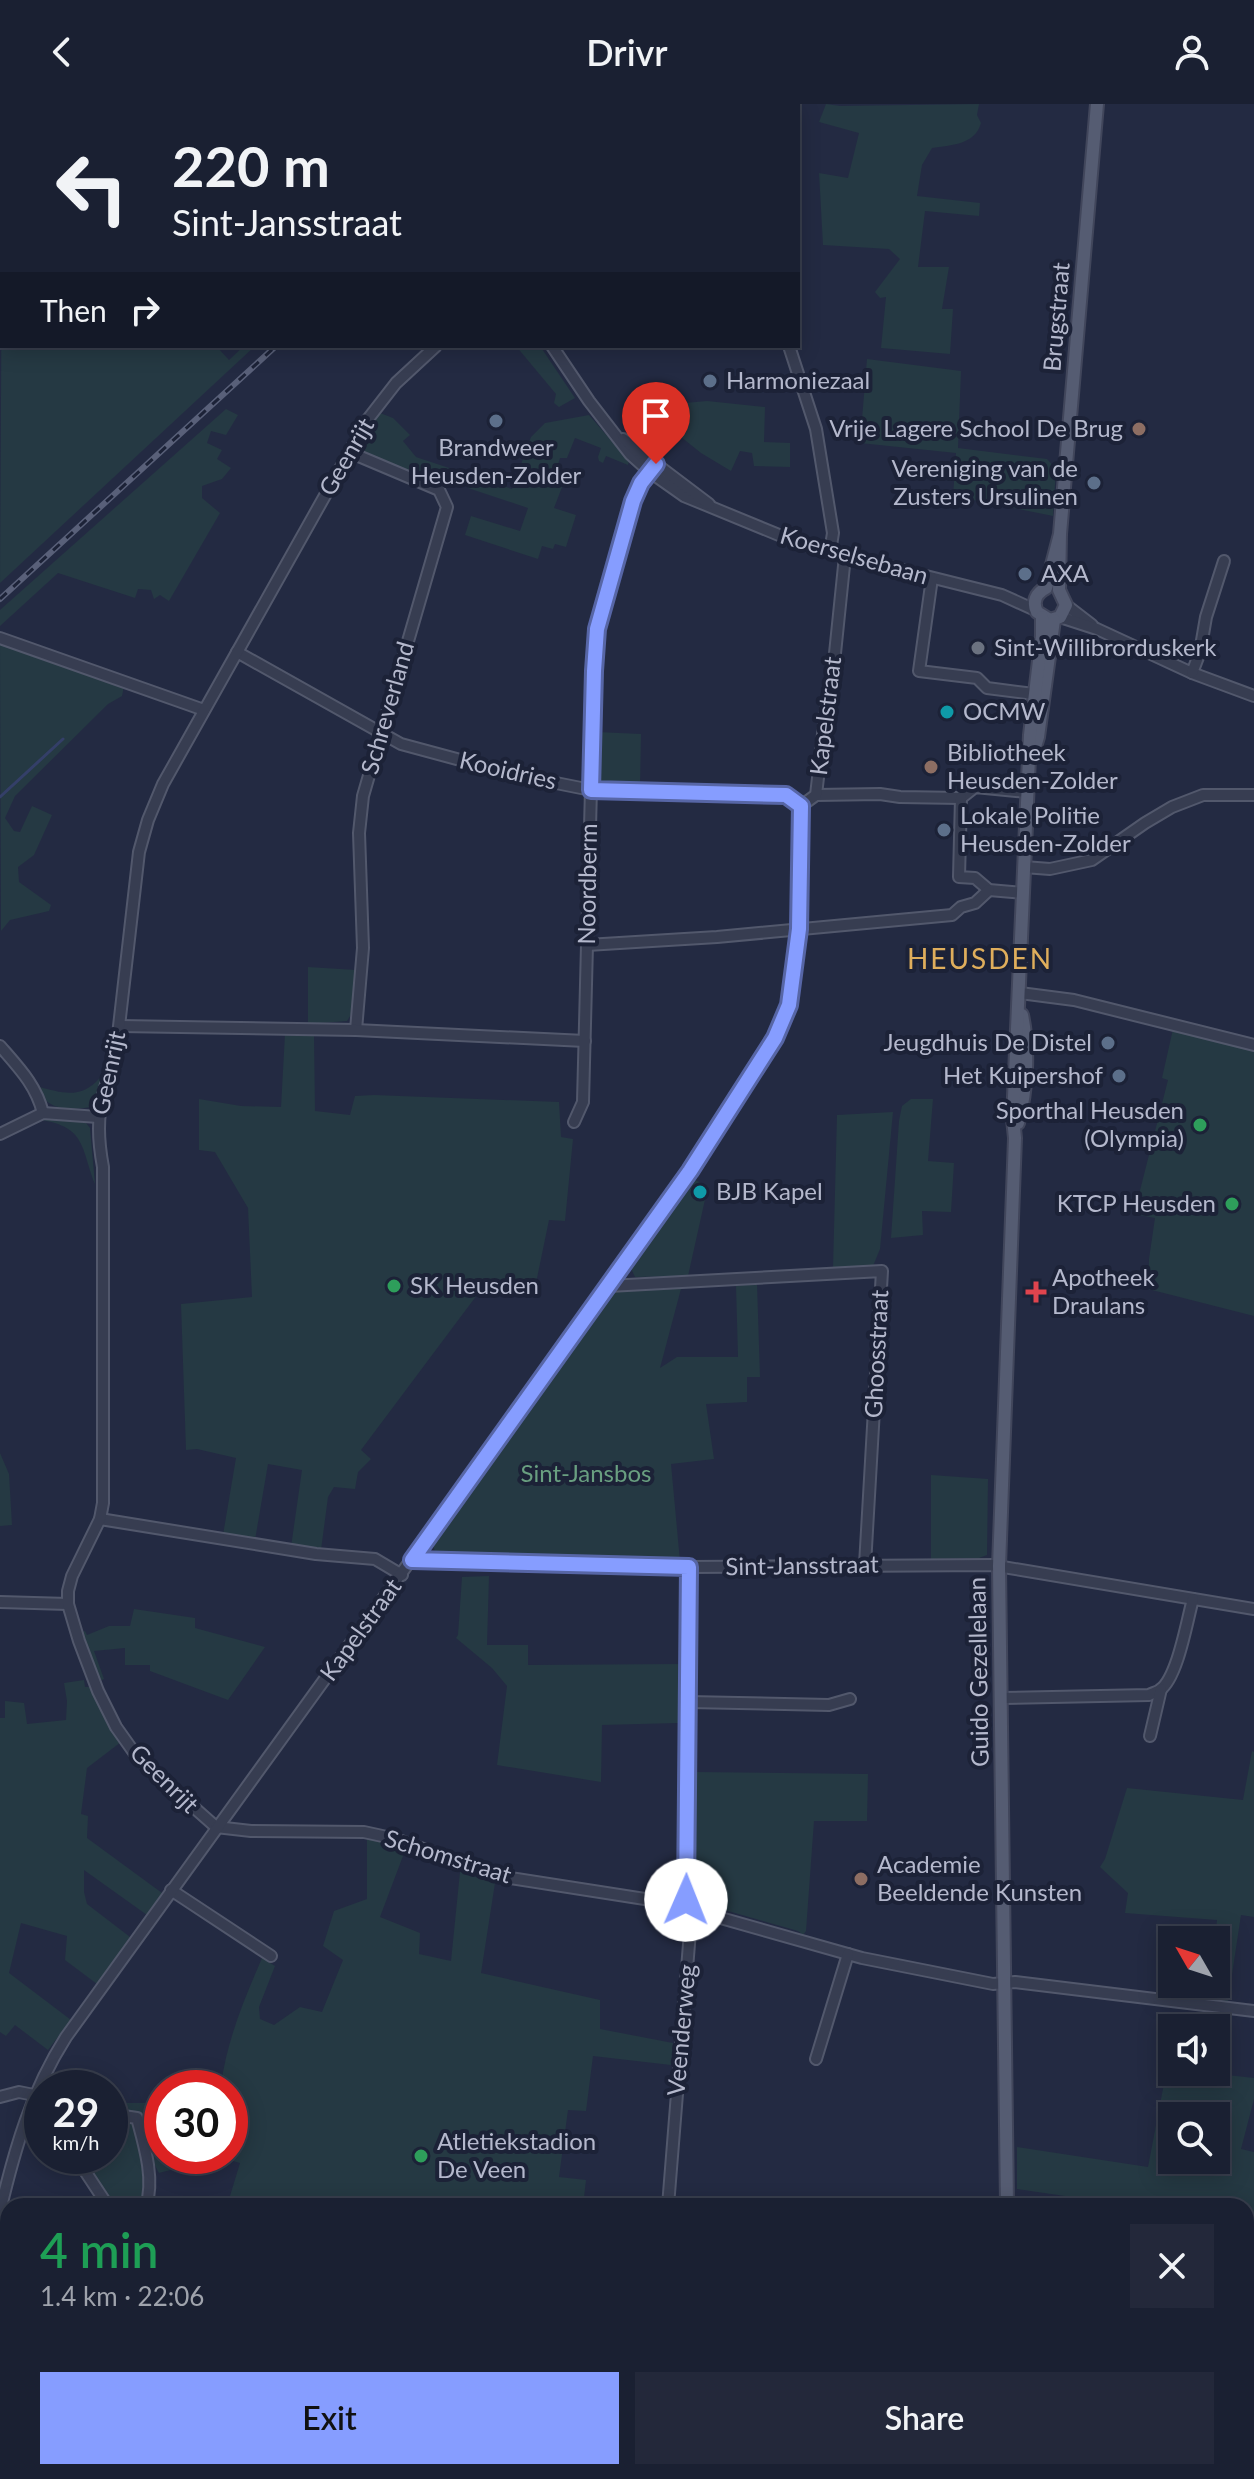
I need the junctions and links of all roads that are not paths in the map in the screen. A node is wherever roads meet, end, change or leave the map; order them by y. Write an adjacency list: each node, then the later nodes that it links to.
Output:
1 (1097, 104): 11 (main road, Brugstraat)
2 (434, 348): 5 (street, Geenrijt)
3 (553, 348): 6 (street, Koerselsebaan)
4 (790, 348): 7 (street)
5 (349, 452): 17 (street, Geenrijt); 22 (street, Schreverland)
6 (653, 468): 7 (street, Koerselsebaan); 24 (street, Noordberm)
7 (830, 552): 8 (street, Koerselsebaan)
8 (845, 556): 10 (street, Koerselsebaan); 26 (street, Kapelstraat)
9 (1224, 561): 18 (street)
10 (932, 578): 12 (street, Koerselsebaan); 19 (street)
11 (1047, 591): 12 (street, Koerselsebaan); 13 (main road); 14 (main road, Brugstraat)
12 (1002, 595): 14 (street, Koerselsebaan)
13 (1066, 605): 14 (main road); 15 (street)
14 (1048, 616): 15 (street, Koerselsebaan); 19 (main road); 23 (main road)
15 (1097, 629): 18 (street)
16 (0, 638): 21 (street)
17 (237, 652): 21 (street, Geenrijt); 22 (street, Kooidries)
18 (1192, 673): 20 (street)
19 (1028, 693): 23 (main road)
20 (1254, 696)
21 (204, 710): 36 (street, Geenrijt)
22 (380, 735): 24 (street, Kooidries); 37 (street, Schreverland)
23 (1031, 759): 25 (main road, Guido Gezellelaan)
24 (591, 790): 29 (street, Kooidries); 34 (street, Noordberm)
25 (1027, 792): 28 (street); 30 (main road, Guido Gezellelaan)
26 (816, 795): 28 (street); 29 (street, Kapelstraat)
27 (1254, 795): 30 (street)
28 (961, 798): 31 (street)
29 (801, 806): 33 (street, Kapelstraat)
30 (1024, 867): 32 (main road, Guido Gezellelaan)
31 (989, 890): 32 (street); 33 (street)
32 (1023, 893): 35 (main road, Guido Gezellelaan)
33 (799, 929): 34 (street); 45 (street, Kapelstraat)
34 (587, 945): 38 (street, Noordberm)
35 (1020, 996): 39 (street); 49 (main road, Guido Gezellelaan)
36 (120, 1026): 37 (street); 42 (street, Geenrijt)
37 (356, 1030): 38 (street)
38 (585, 1041): 43 (street, Noordberm)
39 (1254, 1045)
40 (0, 1046): 41 (street)
41 (43, 1113): 42 (street); 44 (street)
42 (98, 1117): 46 (street, Geenrijt)
43 (574, 1122)
44 (0, 1134)
45 (609, 1286): 47 (street, Kapelstraat); 48 (street, Ghoosstraat)
46 (100, 1519): 51 (street); 54 (street, Geenrijt)
47 (412, 1560): 50 (street, Sint-Jansstraat); 51 (street, Kapelstraat)
48 (865, 1565): 49 (street, Sint-Jansstraat); 50 (street, Sint-Jansstraat)
49 (999, 1566): 52 (street, Sint-Jansstraat); 57 (main road, Guido Gezellelaan)
50 (689, 1567): 59 (street, Veenderweg)
51 (402, 1575): 61 (street, Kapelstraat)
52 (1193, 1599): 55 (street, Sint-Jansstraat); 56 (street)
53 (0, 1602): 54 (street)
54 (68, 1604): 61 (street, Geenrijt)
55 (1254, 1609)
56 (1161, 1689): 57 (street); 60 (street)
57 (1001, 1698): 66 (main road, Guido Gezellelaan)
58 (850, 1699): 59 (street)
59 (688, 1702): 63 (street, Veenderweg)
60 (1150, 1736)
61 (216, 1827): 62 (street, Kapelstraat); 63 (street, Schomstraat)
62 (171, 1890): 65 (street); 69 (street, Kapelstraat)
63 (689, 1908): 64 (street, Schomstraat); 78 (street, Veenderweg)
64 (848, 1954): 66 (street, Schomstraat); 68 (street)
65 (271, 1956)
66 (1004, 1983): 67 (street, Schomstraat); 79 (main road, Guido Gezellelaan)
67 (1254, 2011)
68 (816, 2059)
69 (46, 2070)
70 (24, 2093): 71 (street)
71 (0, 2097)
72 (128, 2117): 77 (street)
73 (24, 2122): 75 (street, Kapelstraat)
74 (87, 2174): 76 (street)
75 (3, 2198)
76 (103, 2198)
77 (148, 2198)
78 (669, 2198)
79 (1007, 2198)

